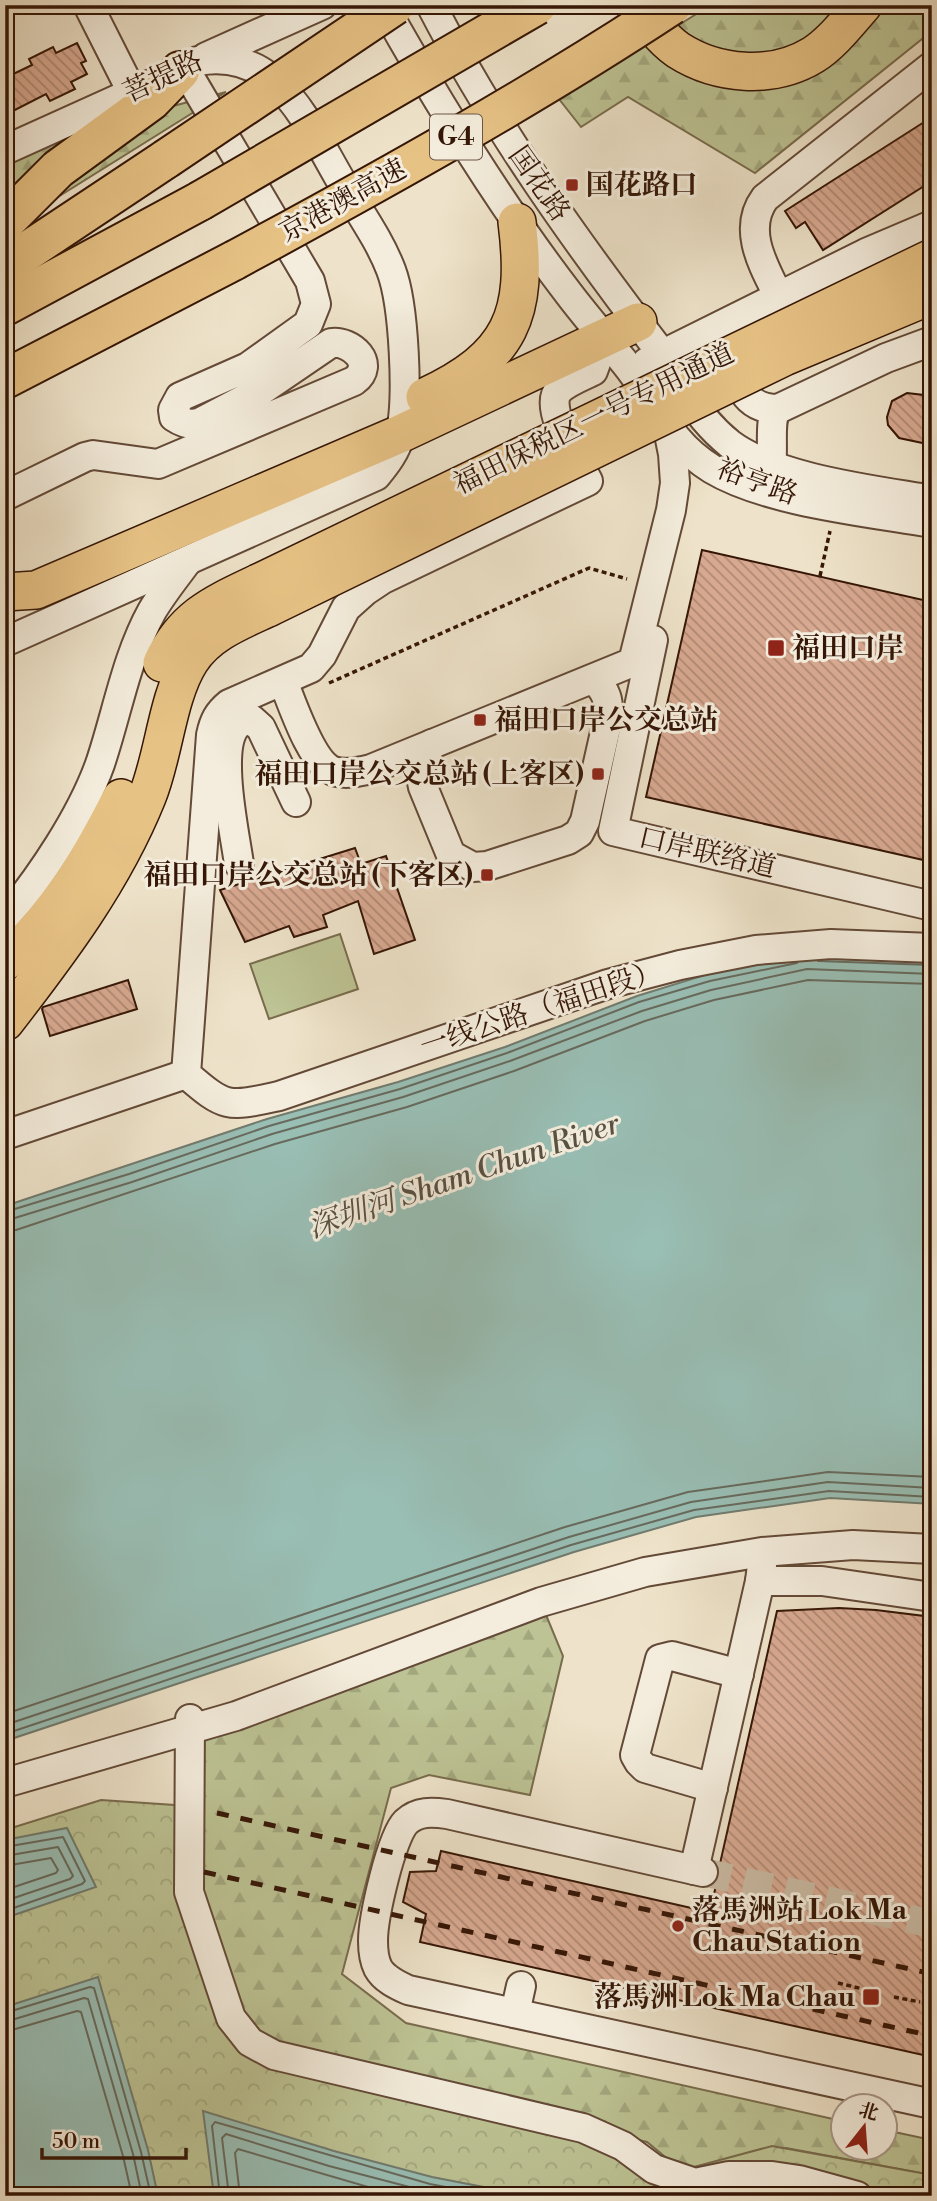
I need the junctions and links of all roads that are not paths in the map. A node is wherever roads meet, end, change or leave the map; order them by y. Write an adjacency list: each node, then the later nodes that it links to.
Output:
1 (88, 5): 12 (street)
2 (321, 5): 10 (street, 菩提路)
3 (383, 5): 15 (street, 国花路)
4 (395, 5): 19 (highway, bridge)
5 (431, 5): 23 (street, 国花路)
6 (537, 5): 22 (highway, G4, bridge)
7 (639, 5): 9 (main road)
8 (672, 5): 30 (highway, 京港澳高速 / G4, bridge)
9 (858, 11)
10 (189, 66): 12 (street, 菩提路); 14 (highway); 32 (street); 35 (street)
11 (932, 66): 20 (street)
12 (132, 92): 13 (street, 菩提路)
13 (5, 150)
14 (5, 222)
15 (516, 222): 25 (street, 国花路); 32 (main road)
16 (932, 225): 18 (street)
17 (932, 258): 41 (main road, 福田保税区一号专用通道, bridge)
18 (840, 265): 20 (street); 28 (street)
19 (5, 266)
20 (778, 295): 24 (street)
21 (932, 295): 41 (main road, 福田保税区一号专用通道, bridge)
22 (5, 306)
23 (638, 322): 25 (main road); 27 (street, 国花路)
24 (707, 331): 27 (street); 31 (street)
25 (605, 338): 27 (street); 29 (street, 裕亨路); 32 (main road); 44 (street)
26 (932, 341): 28 (street)
27 (662, 354): 29 (street); 34 (street, 裕亨路)
28 (886, 358): 31 (street)
29 (631, 370): 33 (street, 裕亨路)
30 (5, 379)
31 (778, 409): 34 (street)
32 (402, 420): 38 (street); 40 (main road)
33 (668, 429): 37 (street, 裕亨路); 39 (street)
34 (771, 465): 36 (street, 裕亨路)
35 (5, 496)
36 (932, 500)
37 (932, 523)
38 (188, 561): 42 (street); 49 (street)
39 (641, 578): 43 (street); 48 (street, 口岸联络道)
40 (5, 590)
41 (263, 595): 51 (main road); 52 (main road)
42 (5, 642)
43 (593, 679): 45 (street); 45 (street)
44 (283, 681): 45 (street); 53 (street)
45 (432, 744)
46 (296, 802): 47 (street)
47 (239, 864)
48 (932, 906)
49 (5, 920)
50 (932, 948): 53 (street, 一线公路（福田段）)
51 (5, 962)
52 (5, 1022)
53 (187, 1064): 54 (street)
54 (5, 1135)
55 (932, 1549): 56 (street)
56 (762, 1552): 57 (street); 60 (street)
57 (760, 1581): 58 (street); 59 (street)
58 (932, 1597)
59 (739, 1674): 62 (street); 62 (street)
60 (190, 1724): 61 (street); 66 (street)
61 (5, 1783)
62 (713, 1788): 64 (street)
63 (521, 1986): 64 (street)
64 (515, 2013): 65 (street)
65 (932, 2104)
66 (668, 2185): 67 (street)
67 (858, 2196)

